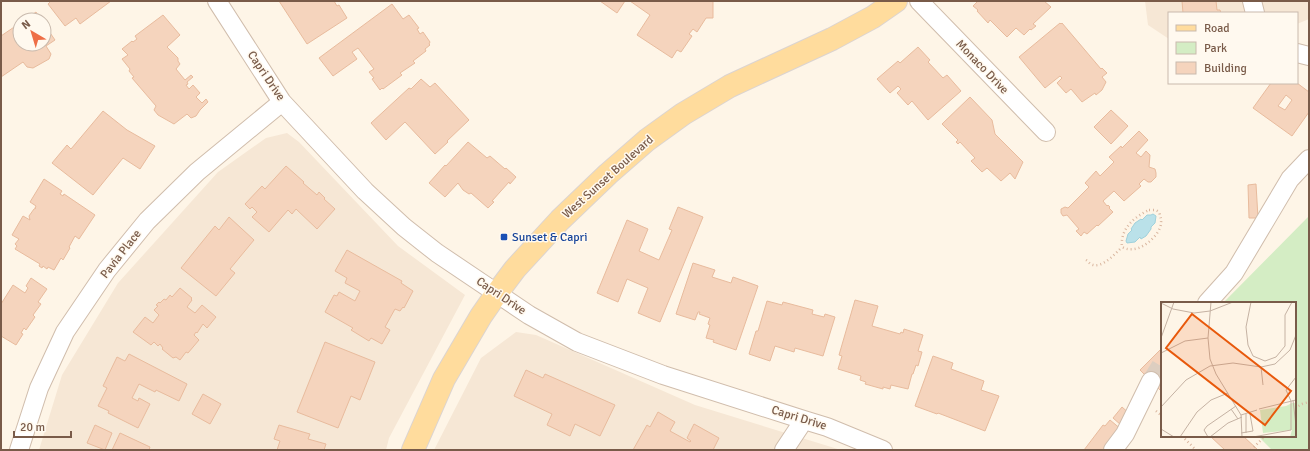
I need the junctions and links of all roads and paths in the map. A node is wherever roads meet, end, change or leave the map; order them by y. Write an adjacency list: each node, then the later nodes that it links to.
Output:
1 (216, 1): 8 (street, Capri Drive)
2 (896, 1): 13 (main road, West Sunset Boulevard)
3 (919, 1): 9 (street, Monaco Drive)
4 (1252, 1): 5 (street)
5 (1255, 12)
6 (1298, 53): 7 (street)
7 (1309, 56)
8 (282, 102): 13 (street, Capri Drive); 21 (street, Pavia Place)
9 (1046, 132)
10 (1309, 159): 14 (street)
11 (1122, 247): 11 (path); 12 (path)
12 (1086, 260)
13 (497, 293): 18 (street, Capri Drive); 22 (main road, West Sunset Boulevard)
14 (1208, 302)
15 (1151, 381): 25 (street)
16 (1309, 402): 17 (path)
17 (1296, 406)
18 (804, 420): 23 (street); 24 (street, Capri Drive)
19 (1183, 437): 26 (path)
20 (1264, 437): 27 (path)
21 (19, 450)
22 (413, 450)
23 (784, 450)
24 (883, 450)
25 (1113, 450)
26 (1196, 450)
27 (1251, 450)

